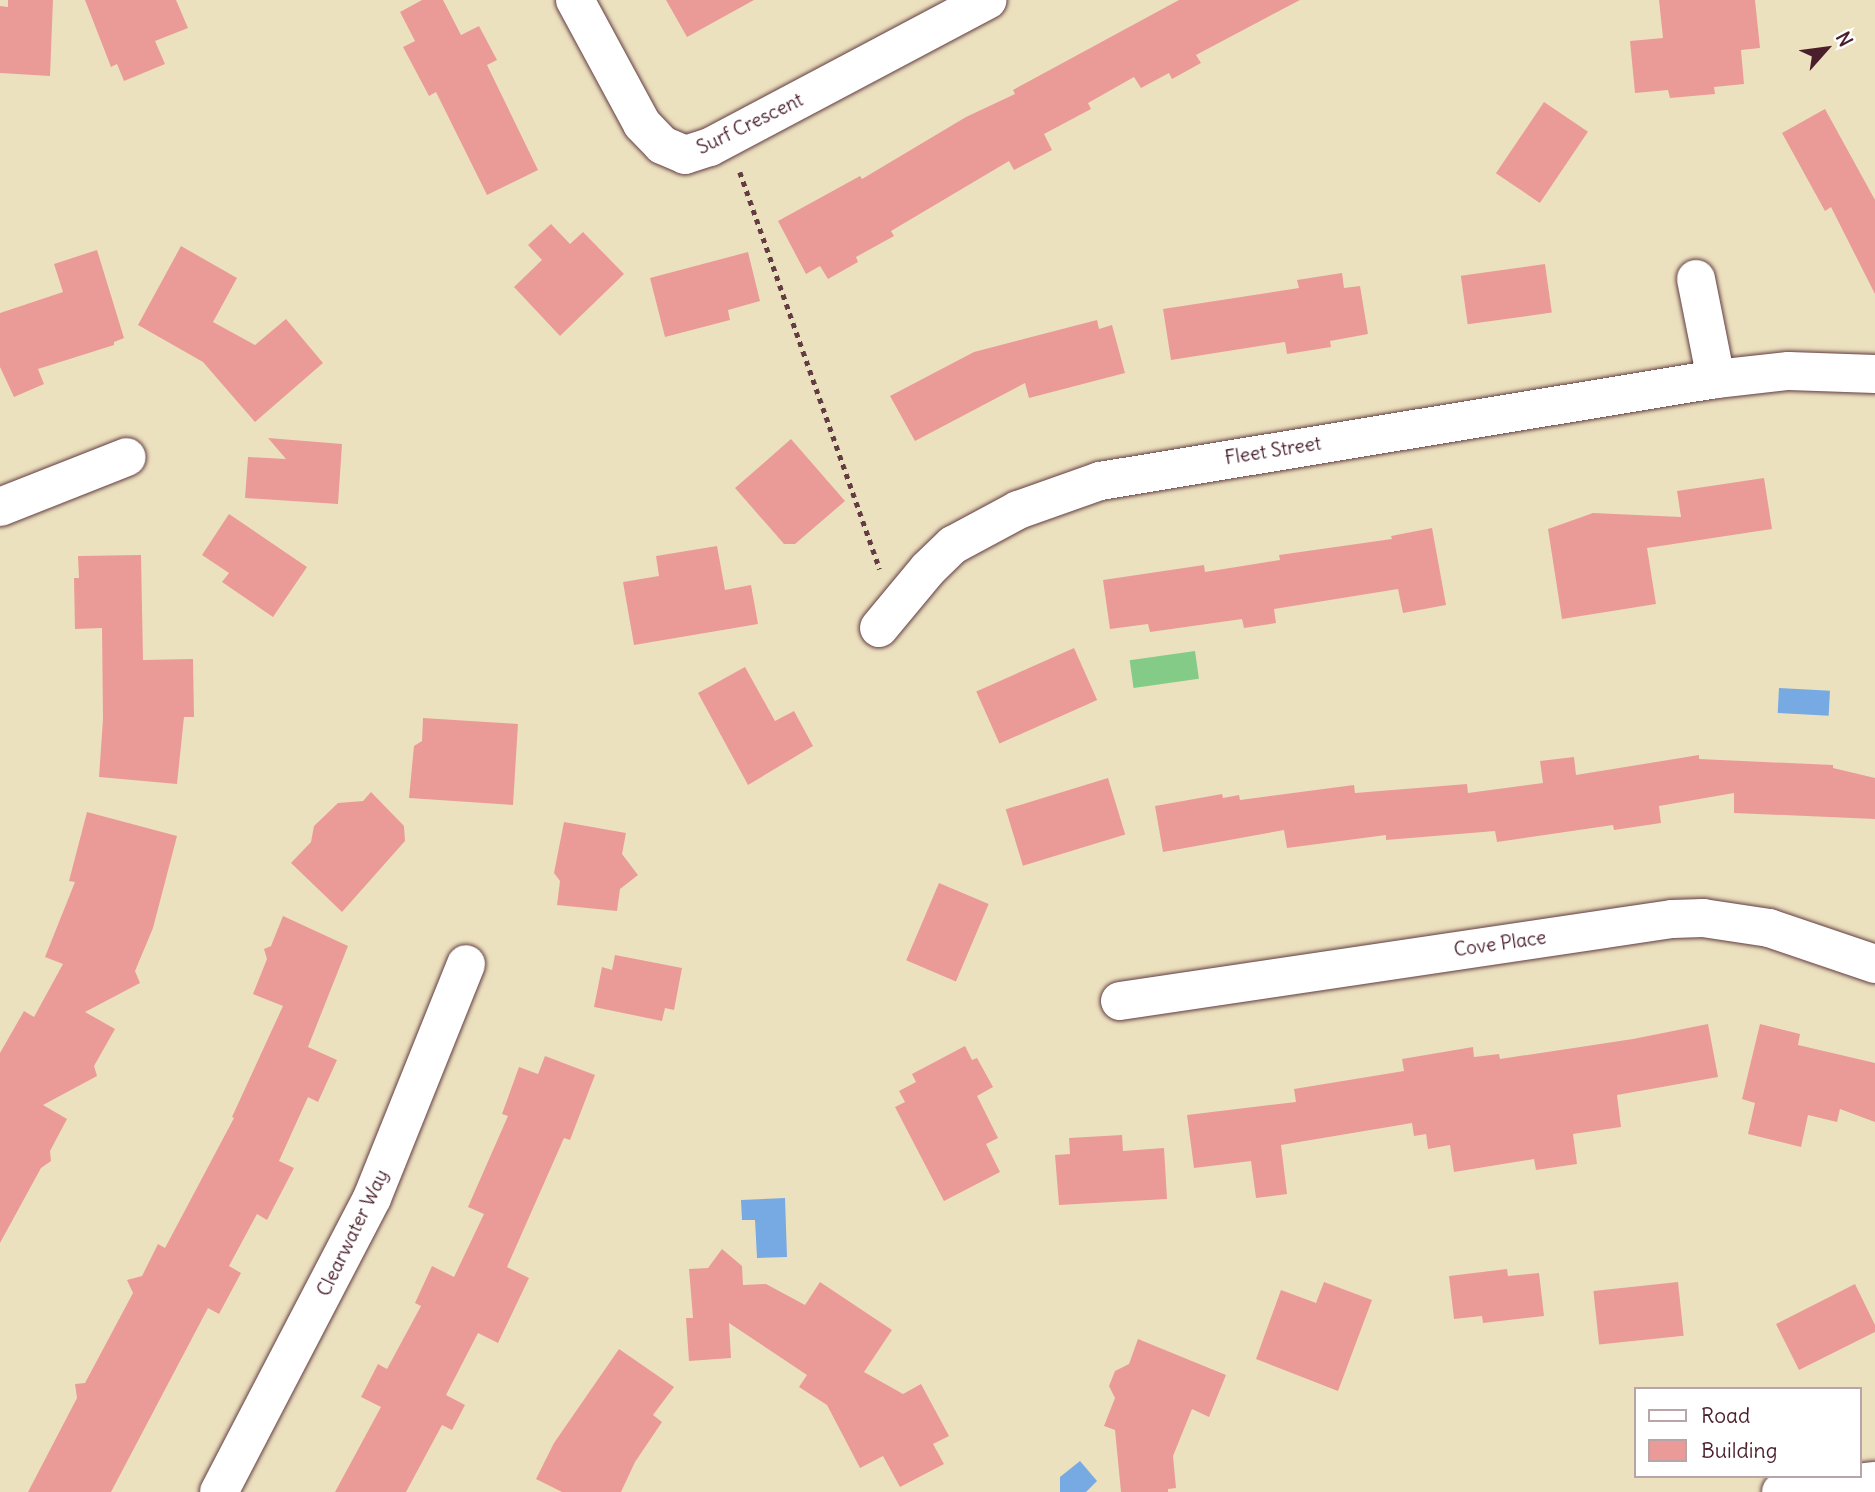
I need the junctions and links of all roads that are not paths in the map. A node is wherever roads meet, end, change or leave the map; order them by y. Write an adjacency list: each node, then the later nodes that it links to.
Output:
1 (575, 0): 2 (street, Surf Crescent)
2 (988, 0)
3 (1696, 279): 5 (street)
4 (1875, 374): 5 (street, Fleet Street)
5 (1716, 379): 8 (street, Fleet Street)
6 (127, 457): 7 (street)
7 (0, 507)
8 (879, 628)
9 (466, 964): 13 (street, Clearwater Way)
10 (1875, 964): 11 (street, Cove Place)
11 (1121, 1001)
12 (1875, 1481): 14 (street)
13 (219, 1492)
14 (1781, 1492)

